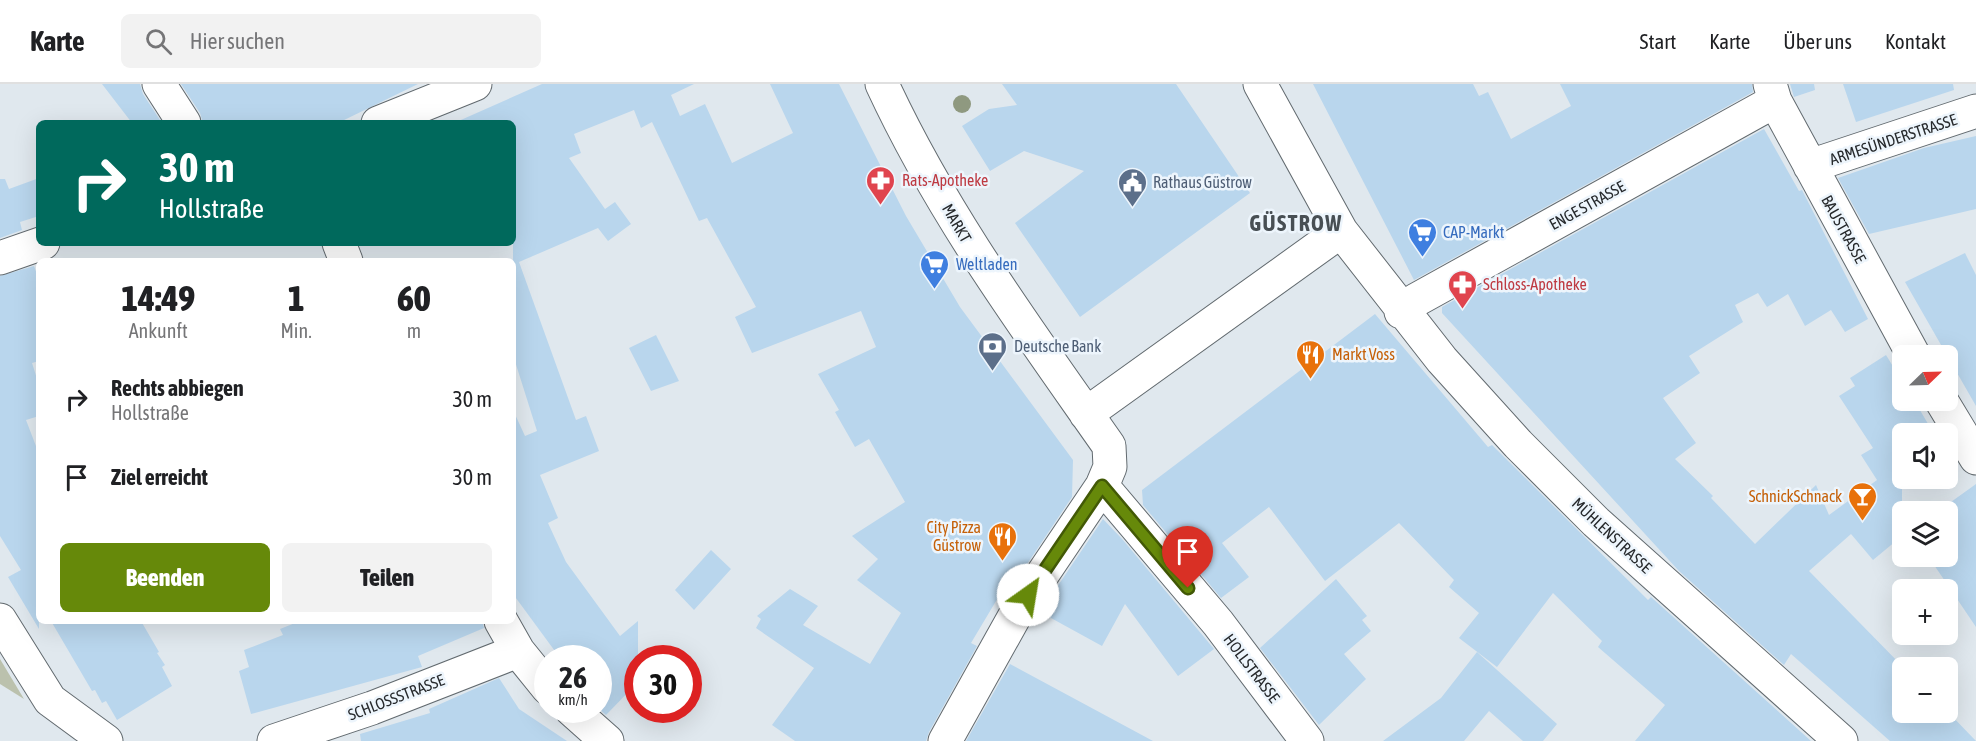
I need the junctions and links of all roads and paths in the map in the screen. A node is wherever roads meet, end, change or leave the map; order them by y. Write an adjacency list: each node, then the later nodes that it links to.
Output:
1 (159, 84): 7 (street)
2 (475, 84): 8 (street)
3 (882, 84): 16 (street, MARKT)
4 (1260, 84): 10 (street)
5 (1772, 92): 9 (street, BAUSTRASSE); 13 (street, ENGE STRASSE)
6 (1976, 111): 9 (street, ARMESÜNDERSTRASSE)
7 (182, 120)
8 (385, 120)
9 (1810, 166): 14 (street, BAUSTRASSE)
10 (1341, 231): 13 (street); 16 (street)
11 (36, 245): 12 (street)
12 (0, 258)
13 (1401, 312): 29 (street, MÜHLENSTRASSE)
14 (1908, 345)
15 (1948, 411): 17 (street)
16 (1086, 414): 18 (street, MARKT)
17 (1976, 458)
18 (1102, 486): 27 (street, MARKT); 28 (street, HOLLSTRASSE)
19 (0, 620): 24 (street)
20 (503, 624): 21 (street)
21 (518, 651): 22 (street); 25 (street, SCHLOSSSTRASSE)
22 (534, 671)
23 (587, 723): 26 (street)
24 (106, 741)
25 (274, 741)
26 (607, 741)
27 (945, 741)
28 (1307, 741)
29 (1841, 741)

